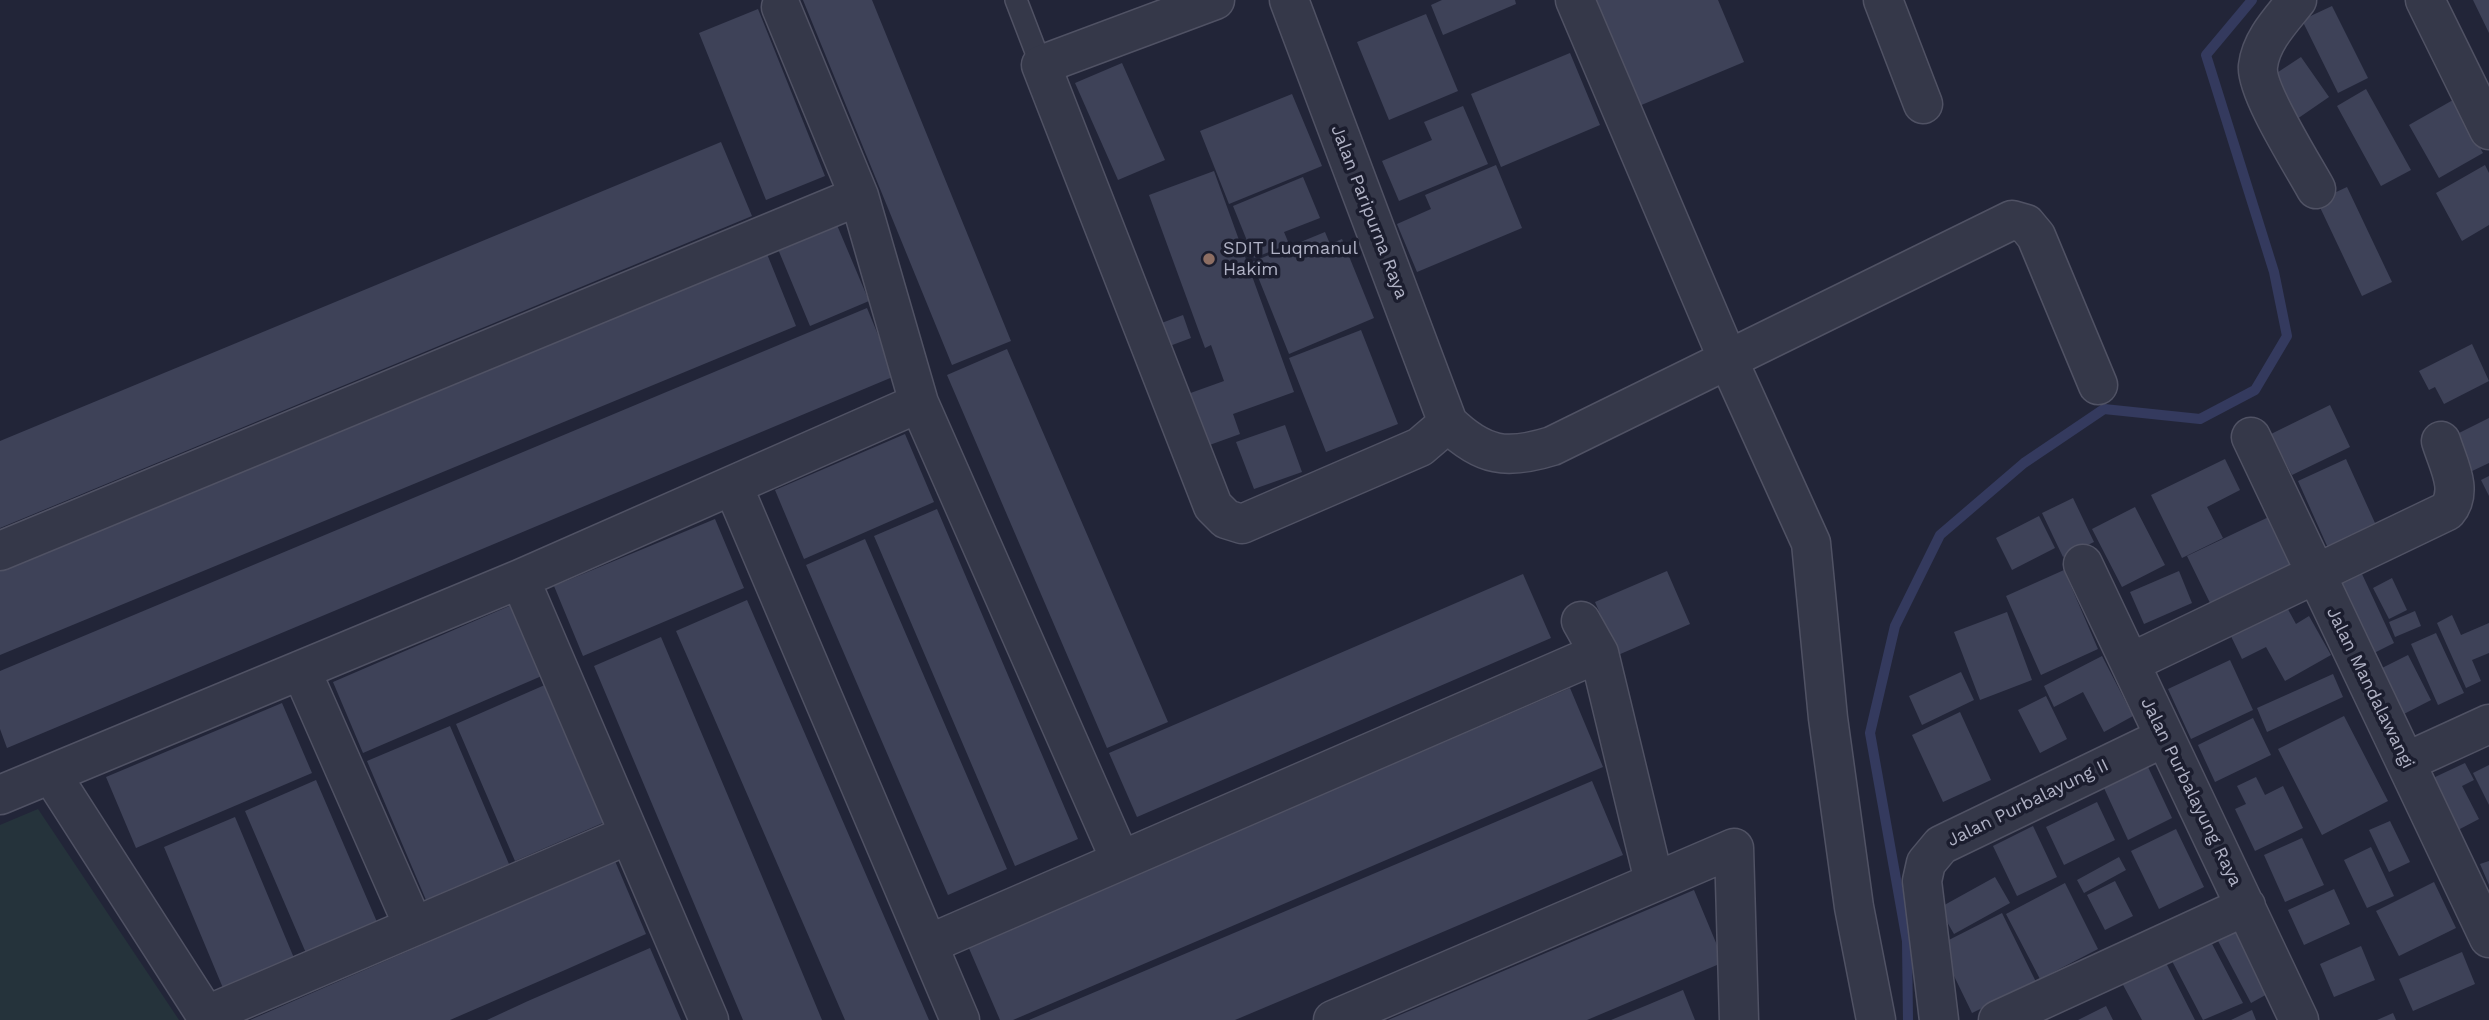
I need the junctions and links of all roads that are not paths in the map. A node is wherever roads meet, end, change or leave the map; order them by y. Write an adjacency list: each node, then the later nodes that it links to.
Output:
1 (1016, 0): 9 (lane)
2 (1215, 0): 9 (street)
3 (1289, 0): 18 (street, Jalan Paripurna Raya)
4 (1576, 0): 15 (street)
5 (1883, 0): 11 (street)
6 (2297, 0): 13 (street)
7 (2425, 0): 10 (street)
8 (781, 7): 14 (street)
9 (1041, 65): 18 (street)
10 (2475, 66): 12 (street)
11 (1923, 104)
12 (2489, 131)
13 (2316, 189)
14 (859, 196): 17 (street); 22 (street)
15 (1729, 362): 16 (street); 18 (street); 45 (street)
16 (2098, 385)
17 (919, 403): 21 (street); 34 (street)
18 (1448, 423)
19 (2251, 437): 24 (street, Jalan Mandalawangi)
20 (2441, 441): 24 (street)
21 (733, 485): 25 (street); 39 (street)
22 (0, 551)
23 (2082, 564): 26 (street, Jalan Purbalayung Raya)
24 (2315, 574): 26 (street); 30 (street, Jalan Mandalawangi)
25 (520, 579): 27 (street); 33 (street)
26 (2130, 663): 29 (street, Jalan Purbalayung Raya)
27 (301, 670): 31 (street); 37 (street)
28 (2489, 724): 30 (street)
29 (2165, 737): 36 (street, Jalan Purbalayung Raya); 46 (street, Jalan Purbalayung II)
30 (2406, 762): 38 (street, Jalan Mandalawangi)
31 (51, 774): 32 (street); 40 (street)
32 (0, 795)
33 (628, 835): 37 (street); 41 (street)
34 (1120, 859): 35 (street); 39 (street)
35 (1654, 881): 43 (street); 44 (street)
36 (2246, 906): 47 (street); 48 (street, Jalan Purbalayung Raya)
37 (413, 926): 40 (street)
38 (2489, 938)
39 (929, 944): 42 (street)
40 (208, 1017)
41 (709, 1020)
42 (960, 1020)
43 (1333, 1020)
44 (1739, 1020)
45 (1876, 1020)
46 (1939, 1020)
47 (1997, 1020)
48 (2299, 1020)

